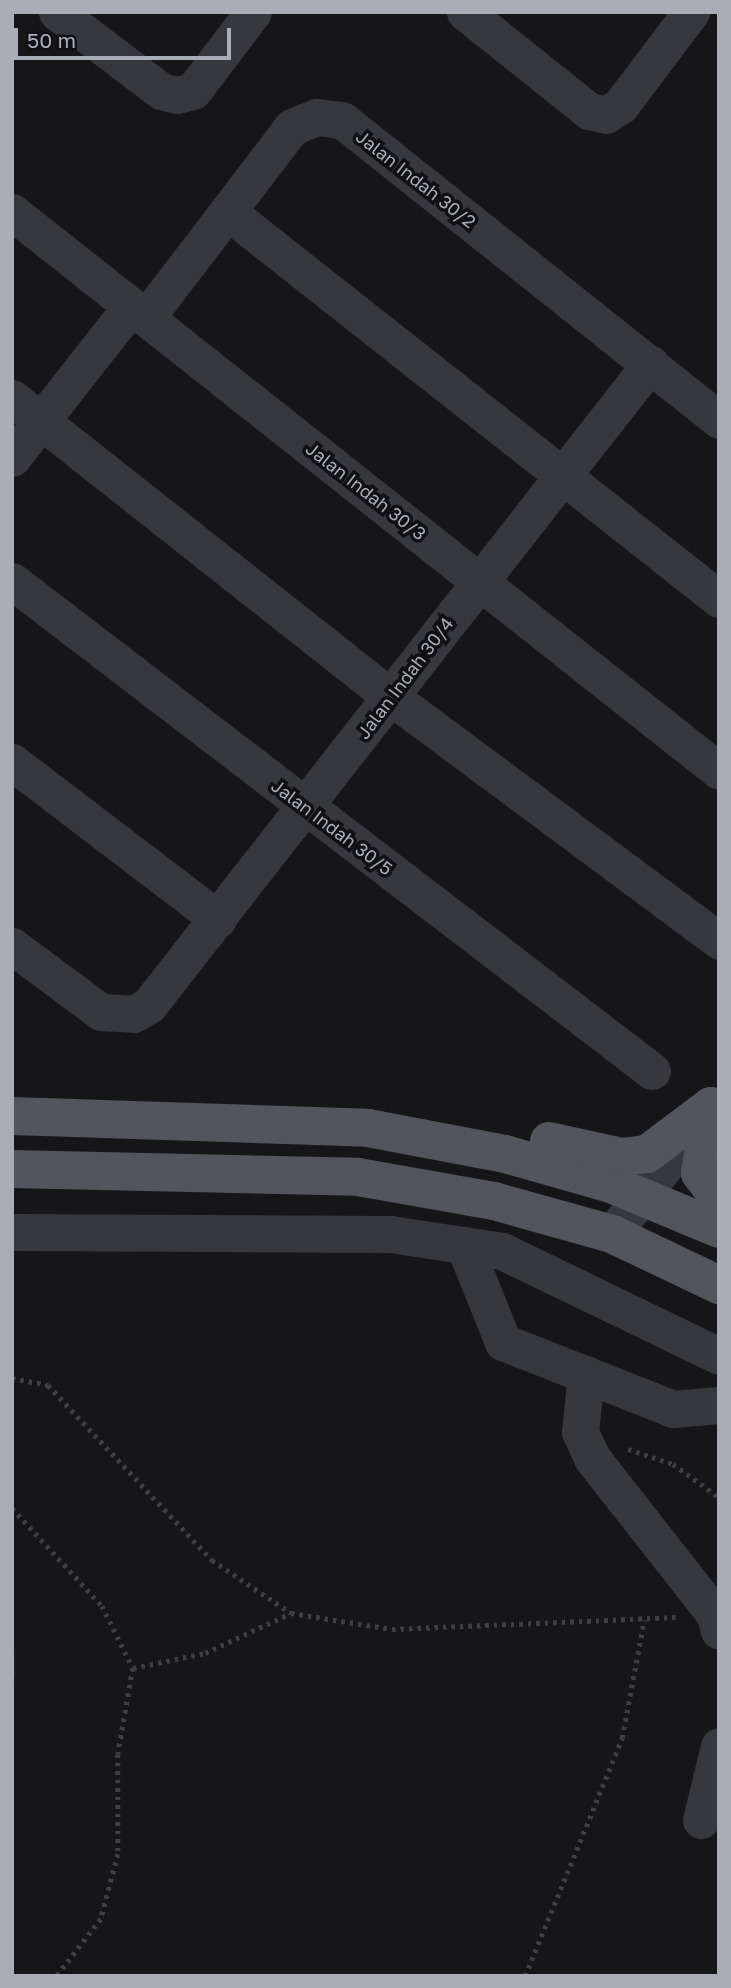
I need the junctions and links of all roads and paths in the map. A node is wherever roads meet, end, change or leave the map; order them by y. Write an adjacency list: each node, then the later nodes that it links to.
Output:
1 (57, 12): 2 (street)
2 (253, 12)
3 (465, 12): 4 (street)
4 (691, 12)
5 (709, 12): 6 (street)
6 (719, 19)
7 (12, 212): 9 (street, Jalan Indah 30/3)
8 (228, 212): 9 (street, Jalan Indah 30/2); 10 (street, Jalan Indah 30/2); 15 (street)
9 (138, 312): 12 (street, Jalan Indah 30/2); 17 (street, Jalan Indah 30/3)
10 (650, 365): 13 (street, Jalan Indah 30/2); 15 (street, Jalan Indah 30/4)
11 (12, 398): 12 (street)
12 (42, 420): 14 (street, Jalan Indah 30/2); 19 (street)
13 (719, 420)
14 (12, 458)
15 (562, 475): 17 (street, Jalan Indah 30/4); 18 (street)
16 (12, 581): 22 (street, Jalan Indah 30/5)
17 (479, 581): 19 (street, Jalan Indah 30/4); 21 (street, Jalan Indah 30/3)
18 (719, 599)
19 (391, 697): 22 (street, Jalan Indah 30/4); 24 (street)
20 (12, 762): 23 (street)
21 (719, 771)
22 (306, 807): 23 (street, Jalan Indah 30/4); 26 (street, Jalan Indah 30/5)
23 (218, 919): 25 (street, Jalan Indah 30/4)
24 (719, 941)
25 (12, 946)
26 (652, 1071)
27 (715, 1102): 29 (main road); 31 (street); 32 (main road)
28 (12, 1116): 29 (main road)
29 (368, 1128): 31 (main road)
30 (12, 1169): 35 (main road)
31 (642, 1194): 33 (main road); 35 (street)
32 (719, 1198)
33 (719, 1229)
34 (12, 1232): 36 (street)
35 (612, 1234): 37 (main road)
36 (464, 1245): 38 (street); 39 (street)
37 (719, 1285)
38 (719, 1356)
39 (586, 1374): 41 (street); 42 (street)
40 (12, 1378): 45 (path)
41 (719, 1405)
42 (580, 1432): 43 (path); 47 (street)
43 (719, 1497)
44 (12, 1508): 49 (path)
45 (291, 1613): 46 (path); 49 (path)
46 (644, 1619): 47 (path); 54 (path)
47 (717, 1623)
48 (12, 1655): 50 (path)
49 (133, 1668): 53 (path)
50 (12, 1681)
51 (719, 1746): 52 (street)
52 (701, 1820)
53 (57, 1976)
54 (525, 1976)

